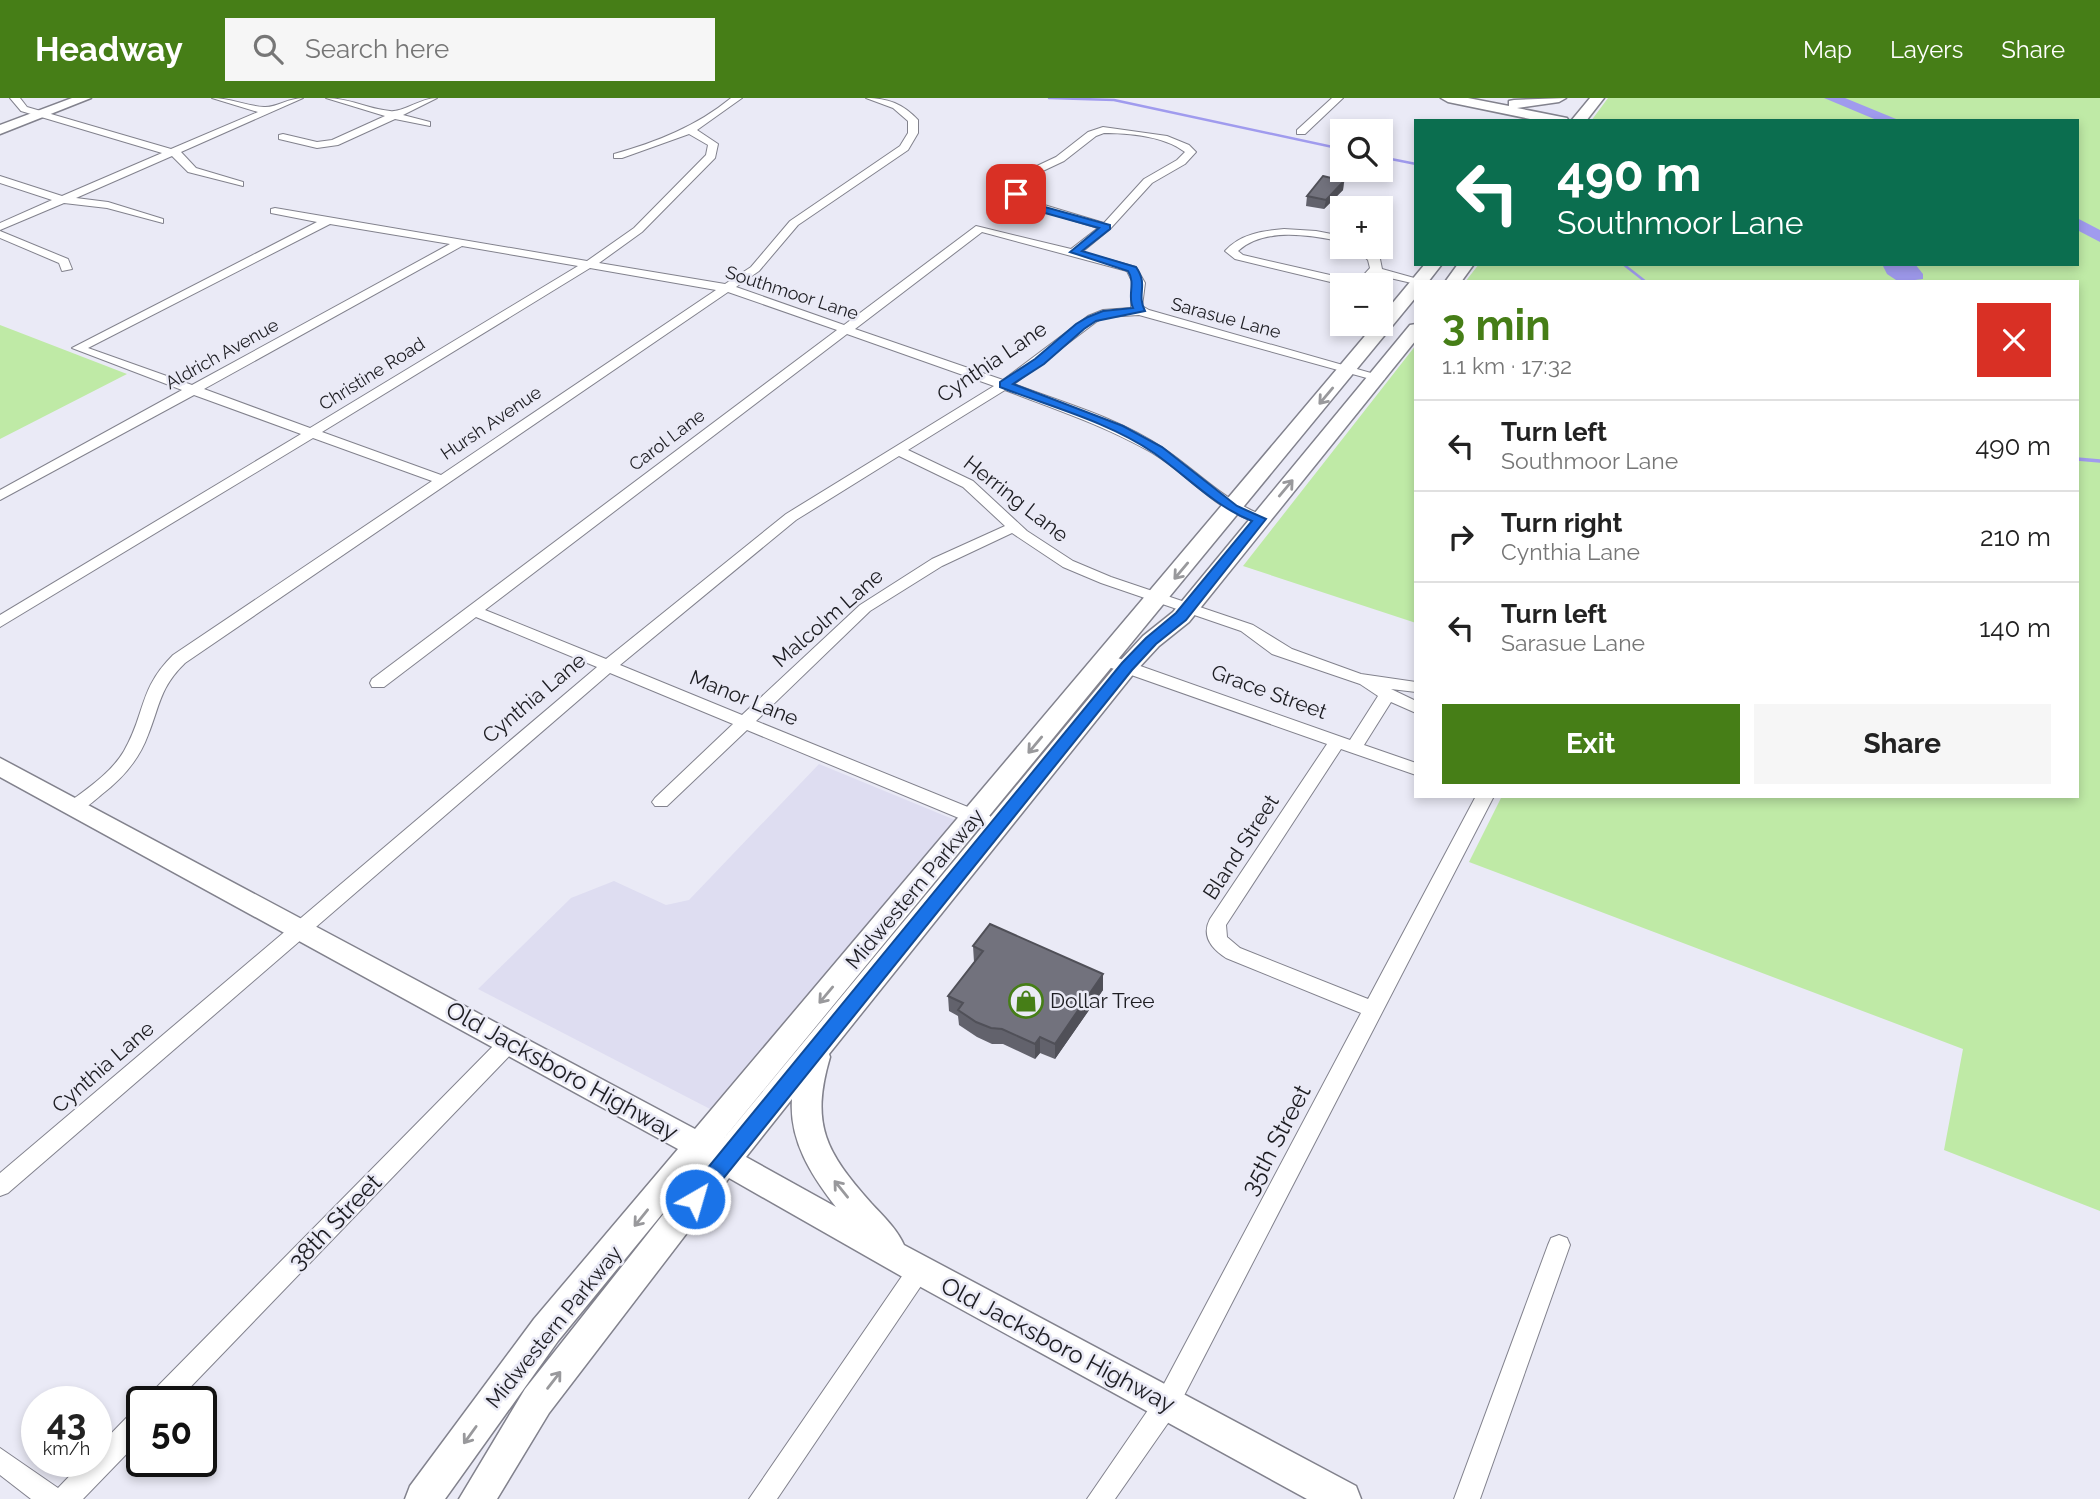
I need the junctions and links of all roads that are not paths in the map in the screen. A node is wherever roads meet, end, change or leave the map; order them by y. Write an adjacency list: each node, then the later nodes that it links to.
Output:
1 (84, 98): 16 (main road)
2 (217, 98): 15 (street)
3 (298, 98): 15 (street)
4 (331, 98): 17 (street)
5 (432, 98): 17 (street)
6 (737, 98): 23 (street)
7 (871, 98): 47 (street, Hursh Avenue)
8 (1338, 98): 25 (street)
9 (1448, 98): 14 (main road)
10 (1559, 98): 14 (main road)
11 (1570, 98): 20 (main road)
12 (1597, 98): 21 (main road)
13 (12, 100): 16 (street)
14 (1481, 105): 18 (main road); 19 (main road)
15 (267, 111): 27 (street)
16 (41, 115): 24 (main road); 27 (street)
17 (395, 116): 22 (street); 26 (street)
18 (1510, 119)
19 (1550, 119)
20 (1556, 119)
21 (1580, 119)
22 (426, 124)
23 (690, 130): 28 (street); 43 (street, Christine Road)
24 (0, 131)
25 (1301, 132)
26 (283, 137)
27 (171, 153): 30 (street); 31 (street)
28 (618, 156)
29 (0, 179): 31 (street)
30 (239, 184)
31 (62, 200): 33 (street); 35 (street)
32 (275, 211): 34 (street, Southmoor Lane)
33 (159, 221)
34 (327, 221): 40 (street, Southmoor Lane); 55 (street)
35 (0, 227)
36 (1106, 227): 36 (street); 41 (street)
37 (980, 228): 41 (street, Sarasue Lane); 50 (street, Carol Lane)
38 (0, 234): 44 (street)
39 (1330, 237): 45 (street)
40 (460, 243): 43 (street, Southmoor Lane); 55 (street, Aldrich Avenue)
41 (1075, 252): 49 (street, Sarasue Lane)
42 (1374, 259): 45 (street)
43 (588, 265): 47 (street, Southmoor Lane); 56 (street, Christine Road)
44 (66, 269)
45 (1375, 271): 46 (street)
46 (1425, 279)
47 (727, 288): 50 (street, Southmoor Lane); 58 (street, Hursh Avenue)
48 (1414, 292): 52 (main road, Midwestern Parkway)
49 (1139, 311): 52 (street, Sarasue Lane); 54 (street, Cynthia Lane)
50 (845, 329): 54 (street, Southmoor Lane); 64 (street, Carol Lane)
51 (1414, 332): 53 (main road, Midwestern Parkway)
52 (1349, 369): 53 (street, Sarasue Lane); 60 (main road, Midwestern Parkway, one-way to 60)
53 (1379, 377): 61 (main road, Midwestern Parkway, one-way to 53)
54 (1004, 385): 57 (street, Cynthia Lane); 60 (street, Southmoor Lane)
55 (192, 390): 56 (street); 59 (street, Aldrich Avenue)
56 (310, 434): 58 (street); 66 (street, Christine Road)
57 (898, 451): 62 (street, Herring Lane); 68 (street, Cynthia Lane)
58 (440, 480): 80 (street, Hursh Avenue)
59 (0, 496)
60 (1233, 509): 61 (street, Southmoor Lane); 63 (main road, Midwestern Parkway, one-way to 63)
61 (1260, 519): 65 (main road, Midwestern Parkway)
62 (1014, 527): 63 (street, Herring Lane); 74 (street, Malcolm Lane)
63 (1159, 597): 65 (street, Herring Lane); 67 (main road, Midwestern Parkway)
64 (475, 611): 68 (street, Manor Lane); 70 (street, Carol Lane)
65 (1185, 612): 67 (main road, Midwestern Parkway); 69 (street, Herring Lane)
66 (0, 622)
67 (1117, 663): 75 (street, Grace Street); 81 (main road, Midwestern Parkway)
68 (607, 666): 74 (street, Manor Lane); 82 (street, Cynthia Lane)
69 (1359, 679): 71 (street); 72 (street)
70 (378, 683)
71 (1414, 687)
72 (1387, 695): 73 (street); 75 (street)
73 (1414, 707)
74 (743, 722): 79 (street, Malcolm Lane); 81 (street, Manor Lane)
75 (1346, 744): 77 (street, Grace Street); 83 (street, Bland Street)
76 (0, 766): 80 (main road, Old Jacksboro Highway)
77 (1414, 768)
78 (1484, 798): 83 (street, 35th Street)
79 (660, 802)
80 (74, 807): 82 (main road, Old Jacksboro Highway)
81 (986, 822): 84 (main road, Midwestern Parkway); 86 (main road, Midwestern Parkway, one-way to 86)
82 (300, 928): 85 (main road, Old Jacksboro Highway); 87 (street, Cynthia Lane)
83 (1375, 1010): 91 (street, 35th Street)
84 (823, 1039): 86 (main road, Midwestern Parkway); 89 (main road, one-way to 84)
85 (510, 1042): 86 (main road, Old Jacksboro Highway); 90 (street, 38th Street)
86 (712, 1153): 89 (main road, Old Jacksboro Highway); 96 (main road, Midwestern Parkway, one-way to 96); 97 (main road, Midwestern Parkway, one-way to 86)
87 (0, 1186)
88 (1559, 1245): 101 (street)
89 (910, 1265): 91 (main road, Old Jacksboro Highway); 98 (street)
90 (175, 1386)
91 (1166, 1405): 99 (street, 35th Street); 100 (main road, Old Jacksboro Highway)
92 (126, 1436): 95 (street)
93 (0, 1460): 94 (street)
94 (52, 1499)
95 (65, 1499)
96 (423, 1499)
97 (477, 1499)
98 (762, 1499)
99 (1100, 1499)
100 (1343, 1499)
101 (1467, 1499)

